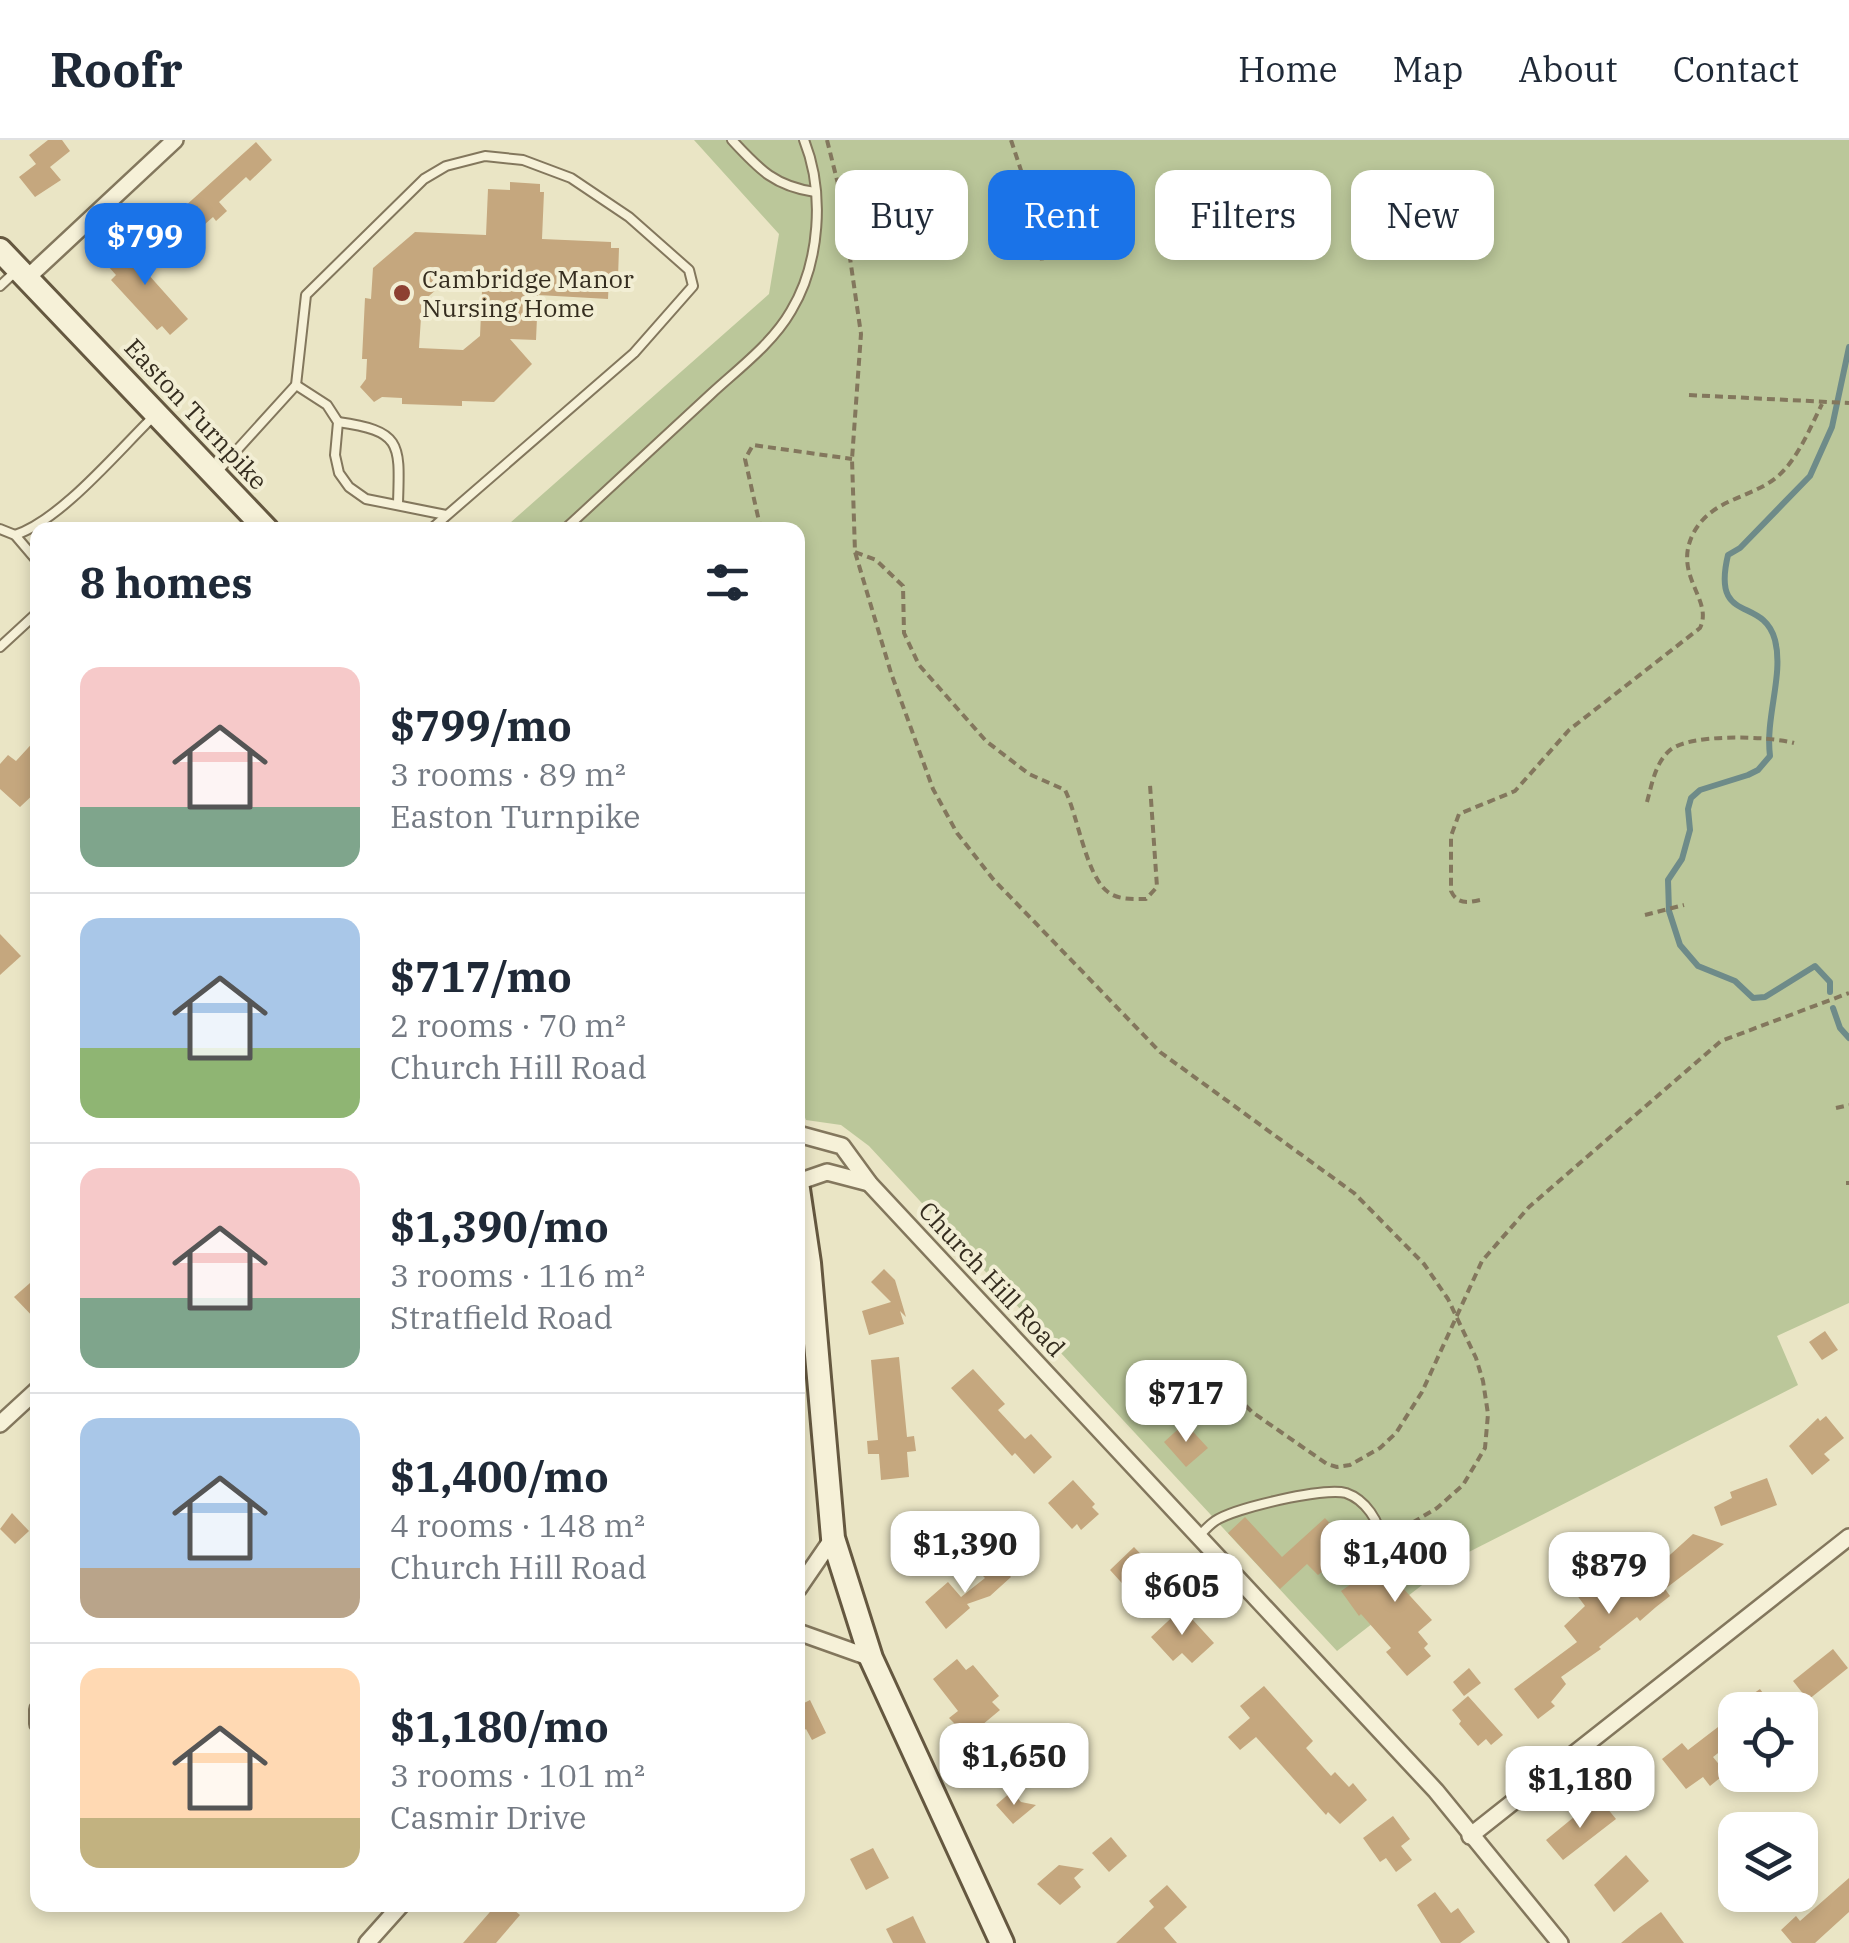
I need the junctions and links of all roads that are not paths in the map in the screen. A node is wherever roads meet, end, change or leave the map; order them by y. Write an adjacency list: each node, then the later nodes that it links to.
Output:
1 (176, 140): 6 (street)
2 (732, 140): 4 (lane)
3 (804, 140): 4 (lane)
4 (815, 192): 17 (lane)
5 (0, 250): 6 (main road, Easton Turnpike)
6 (23, 274): 7 (lane); 9 (main road, Easton Turnpike)
7 (0, 286)
8 (296, 384): 10 (lane); 11 (lane); 13 (lane)
9 (157, 413): 11 (main road, Easton Turnpike); 14 (lane)
10 (338, 422): 12 (lane); 12 (lane)
11 (215, 474): 15 (main road, Easton Turnpike)
12 (398, 503): 13 (lane)
13 (446, 514): 16 (lane)
14 (43, 522)
15 (260, 522)
16 (438, 522)
17 (573, 522)
18 (0, 530): 20 (lane)
19 (30, 530): 20 (lane)
20 (15, 535): 21 (lane)
21 (30, 553)
22 (30, 619): 23 (lane)
23 (0, 646)
24 (805, 1136): 26 (street, Church Hill Road)
25 (805, 1183): 26 (street)
26 (869, 1184): 31 (street, Church Hill Road)
27 (805, 1234): 32 (main road)
28 (30, 1396): 29 (street)
29 (0, 1424)
30 (1849, 1536): 37 (street)
31 (1198, 1537): 33 (lane); 37 (street, Church Hill Road)
32 (833, 1538): 34 (street); 36 (main road)
33 (1343, 1574)
34 (805, 1579)
35 (805, 1634): 36 (street)
36 (871, 1658): 40 (main road)
37 (1470, 1836): 41 (street, Church Hill Road)
38 (396, 1912): 39 (street)
39 (367, 1943)
40 (1002, 1943)
41 (1560, 1943)

